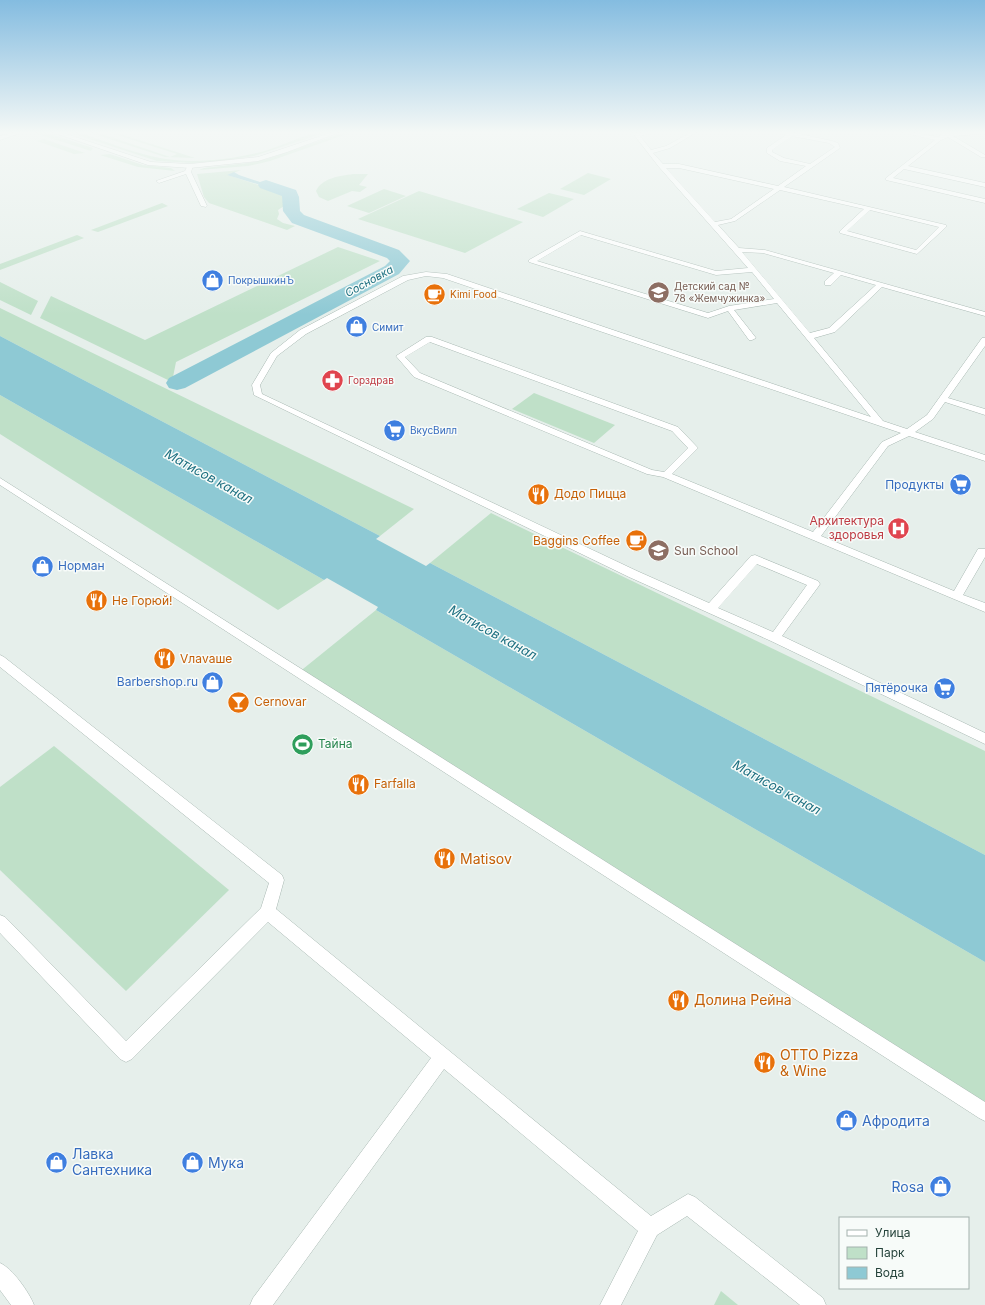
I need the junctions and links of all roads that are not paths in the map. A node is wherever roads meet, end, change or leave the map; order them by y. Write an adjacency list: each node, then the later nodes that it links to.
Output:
1 (199, 193): 7 (street)
2 (686, 193): 9 (street)
3 (772, 193): 9 (street)
4 (801, 193): 8 (street)
5 (949, 193): 6 (street)
6 (985, 201)
7 (204, 206)
8 (869, 208): 8 (street)
9 (714, 224): 10 (street)
10 (737, 250): 11 (street); 12 (street)
11 (752, 270): 15 (street); 16 (street)
12 (840, 272): 13 (street); 14 (street)
13 (828, 283)
14 (880, 285): 17 (street); 18 (street)
15 (779, 301): 16 (street); 18 (street)
16 (729, 308): 19 (street)
17 (985, 314)
18 (809, 336): 24 (street)
19 (752, 338)
20 (985, 340): 21 (street)
21 (982, 351): 22 (street)
22 (944, 399): 23 (street); 25 (street)
23 (985, 412)
24 (879, 421): 25 (street); 32 (street)
25 (910, 432): 26 (street); 29 (street)
26 (985, 458)
27 (666, 475): 27 (street); 29 (street)
28 (0, 481): 40 (street)
29 (815, 537): 31 (street)
30 (985, 554): 31 (street)
31 (957, 596): 33 (street)
32 (711, 608): 34 (street); 34 (street)
33 (985, 608)
34 (775, 638): 36 (street)
35 (0, 660): 37 (street)
36 (985, 739)
37 (267, 912): 38 (street); 39 (street)
38 (0, 922)
39 (443, 1058): 41 (street); 44 (street)
40 (985, 1112)
41 (650, 1228): 45 (street); 46 (street)
42 (0, 1273): 43 (street)
43 (24, 1305)
44 (260, 1305)
45 (610, 1305)
46 (816, 1305)

